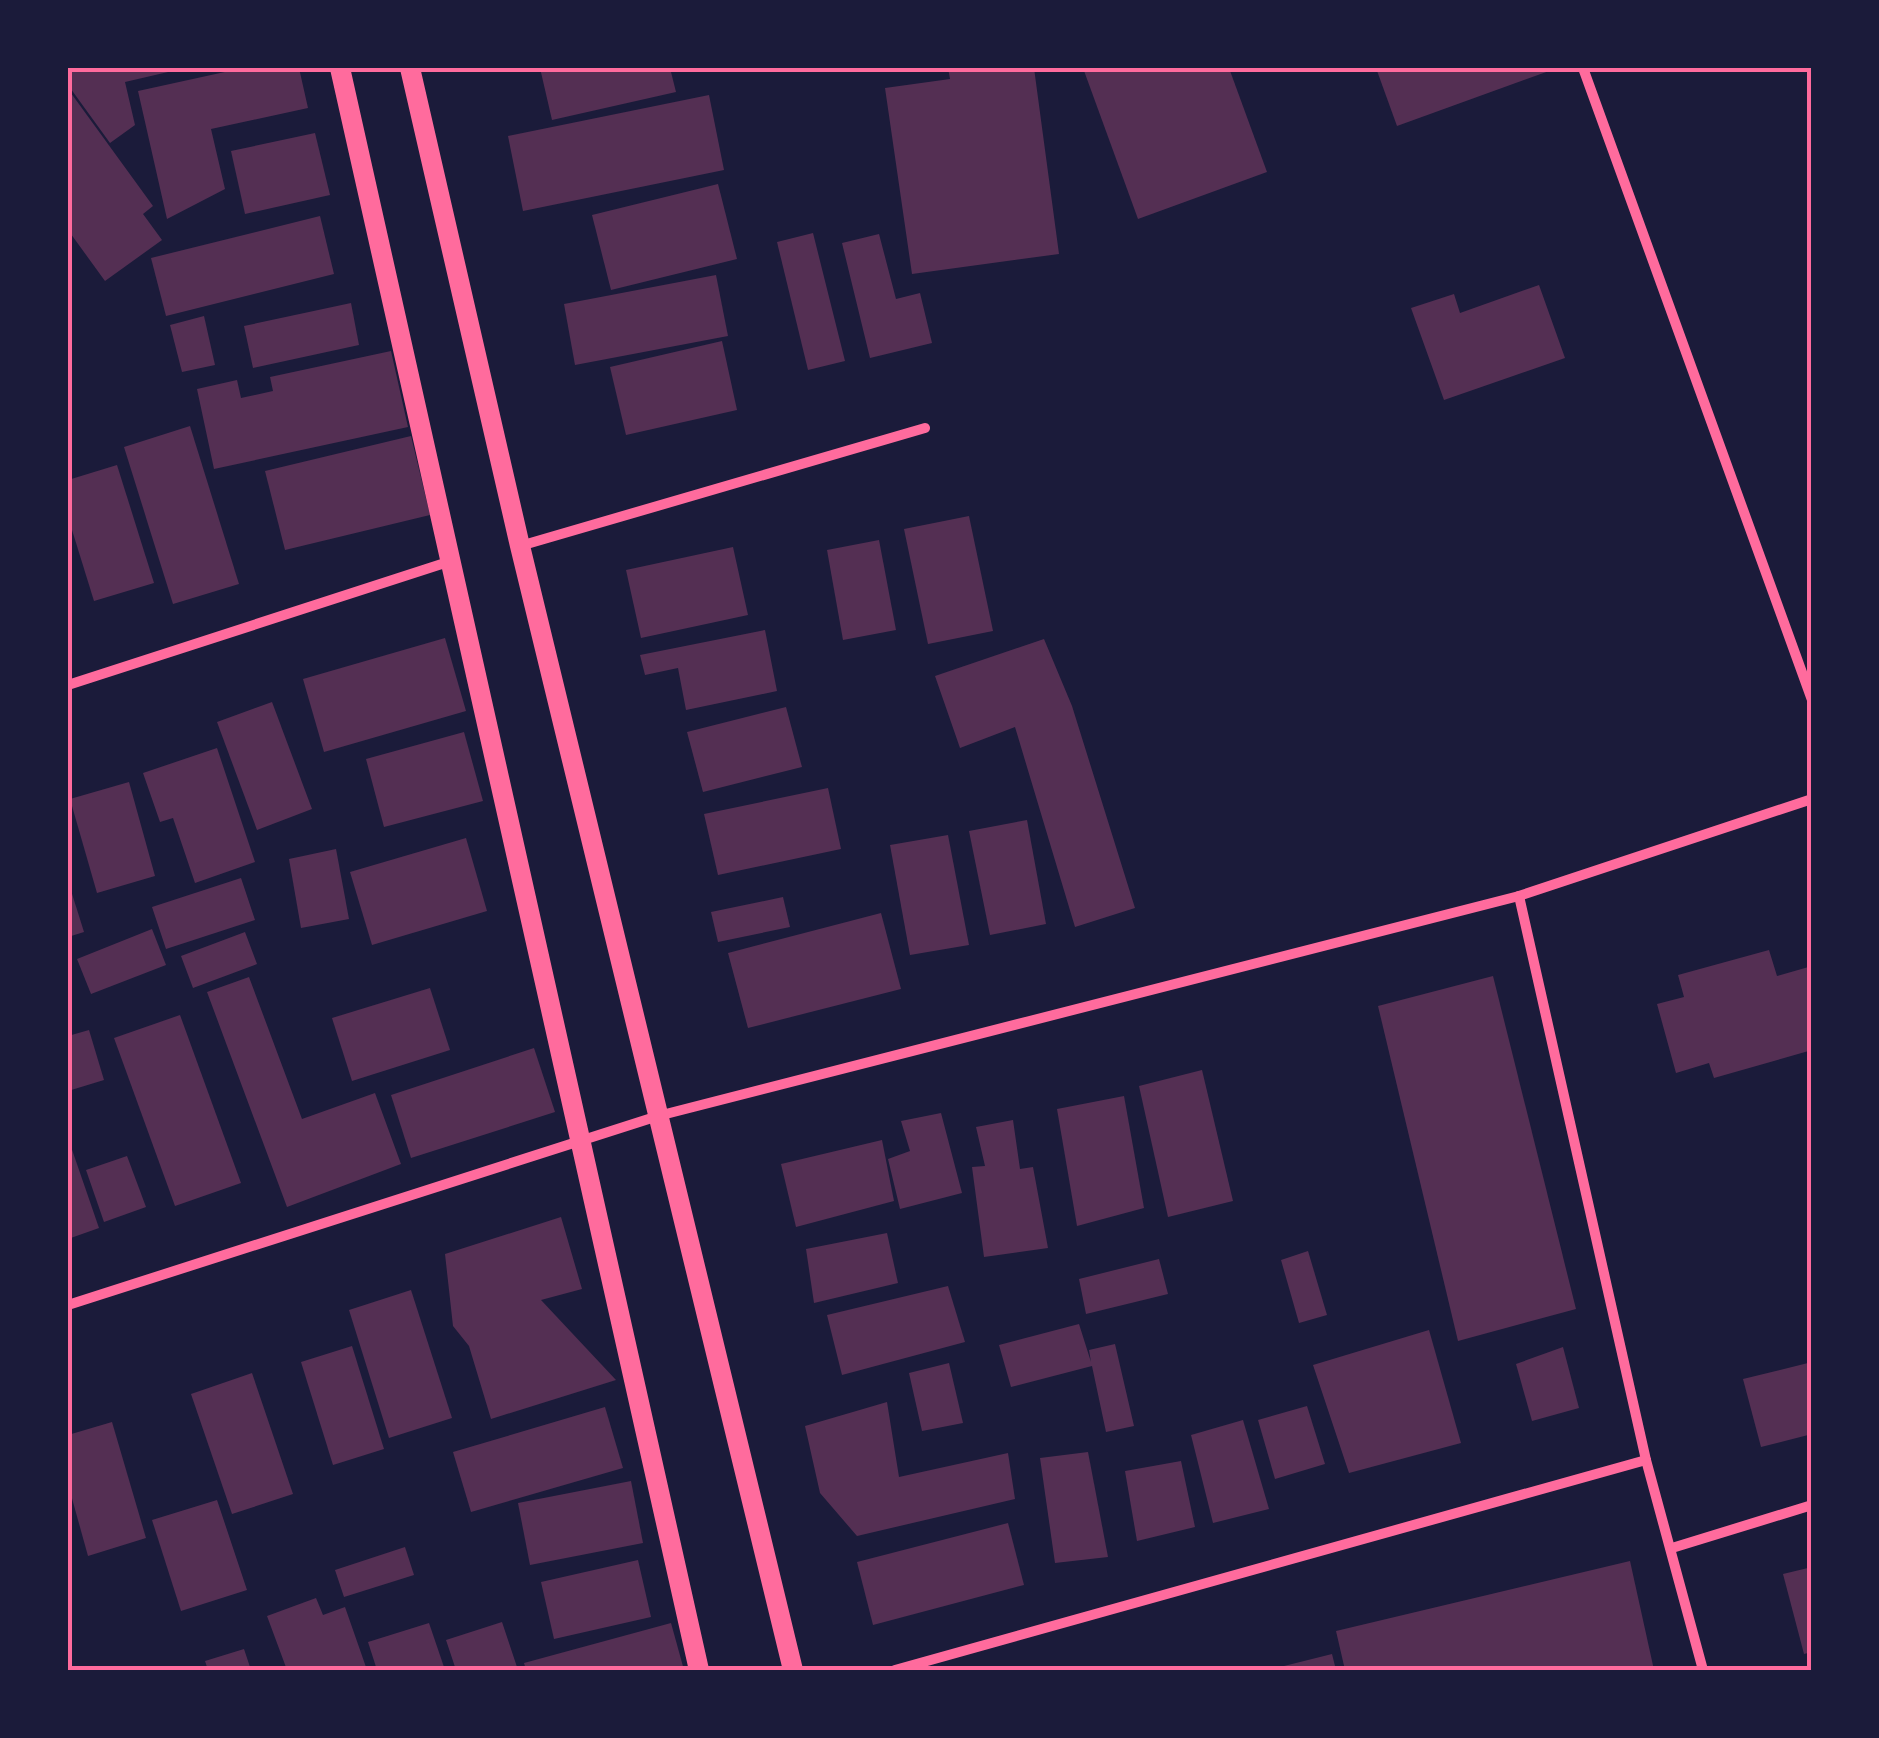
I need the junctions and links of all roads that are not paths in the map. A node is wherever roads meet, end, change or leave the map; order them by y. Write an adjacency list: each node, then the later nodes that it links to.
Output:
1 (340, 68): 6 (main road)
2 (410, 68): 5 (main road)
3 (1583, 68): 8 (street)
4 (925, 428): 5 (street)
5 (520, 546): 11 (main road)
6 (450, 561): 7 (street); 12 (main road)
7 (68, 685)
8 (1812, 700)
9 (1812, 799): 10 (street)
10 (1520, 896): 11 (street); 14 (street)
11 (658, 1116): 12 (street); 18 (main road)
12 (578, 1140): 13 (street); 17 (main road)
13 (68, 1306)
14 (1646, 1460): 16 (street); 19 (street)
15 (1812, 1505): 16 (street)
16 (1672, 1548): 20 (street)
17 (699, 1670)
18 (793, 1670)
19 (896, 1670)
20 (1703, 1670)

